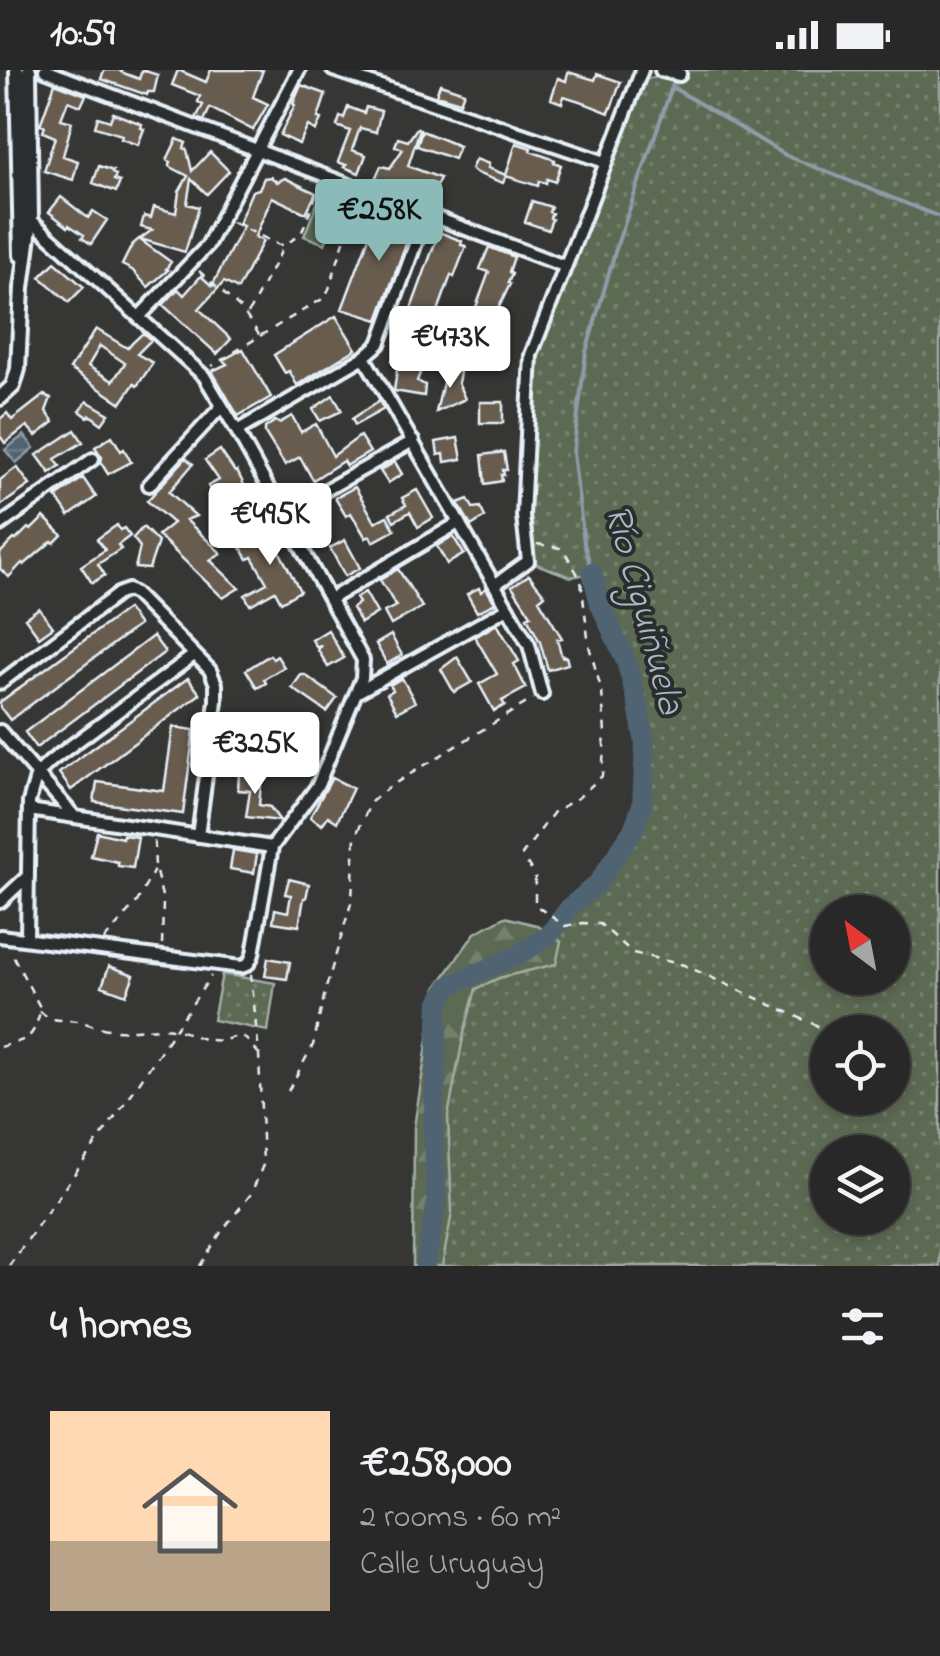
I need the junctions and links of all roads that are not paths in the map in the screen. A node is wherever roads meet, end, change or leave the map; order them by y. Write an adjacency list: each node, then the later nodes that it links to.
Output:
1 (17, 70): 11 (street)
2 (29, 70): 10 (street)
3 (44, 70): 7 (street)
4 (299, 70): 7 (street)
5 (333, 70): 8 (street)
6 (642, 70): 8 (street)
7 (256, 149): 9 (street); 14 (street)
8 (605, 162): 13 (street)
9 (426, 215): 13 (street); 15 (street)
10 (31, 220): 11 (street); 12 (street)
11 (24, 235): 12 (street); 16 (street)
12 (50, 236): 14 (street)
13 (564, 266): 25 (street)
14 (139, 317): 17 (street)
15 (364, 357): 18 (street); 19 (street)
16 (0, 398)
17 (222, 406): 18 (street); 21 (street)
18 (238, 431): 22 (street)
19 (413, 441): 22 (street); 23 (street)
20 (93, 459): 24 (street)
21 (149, 485)
22 (283, 514): 26 (street)
23 (460, 522): 25 (street); 26 (street)
24 (0, 525)
25 (496, 584): 27 (street)
26 (330, 599): 30 (street)
27 (508, 608): 30 (street); 31 (street)
28 (194, 654): 29 (street); 33 (street); 38 (street)
29 (0, 683)
30 (356, 693): 39 (street)
31 (542, 694)
32 (0, 732): 33 (street)
33 (37, 774): 34 (street); 35 (street)
34 (51, 790): 36 (street); 37 (street)
35 (30, 810): 36 (street); 40 (street)
36 (44, 812): 37 (street)
37 (76, 818): 38 (street)
38 (198, 836): 39 (street)
39 (272, 847): 43 (street)
40 (28, 876): 41 (street); 43 (street)
41 (0, 902)
42 (0, 936): 43 (street)
43 (22, 937)

